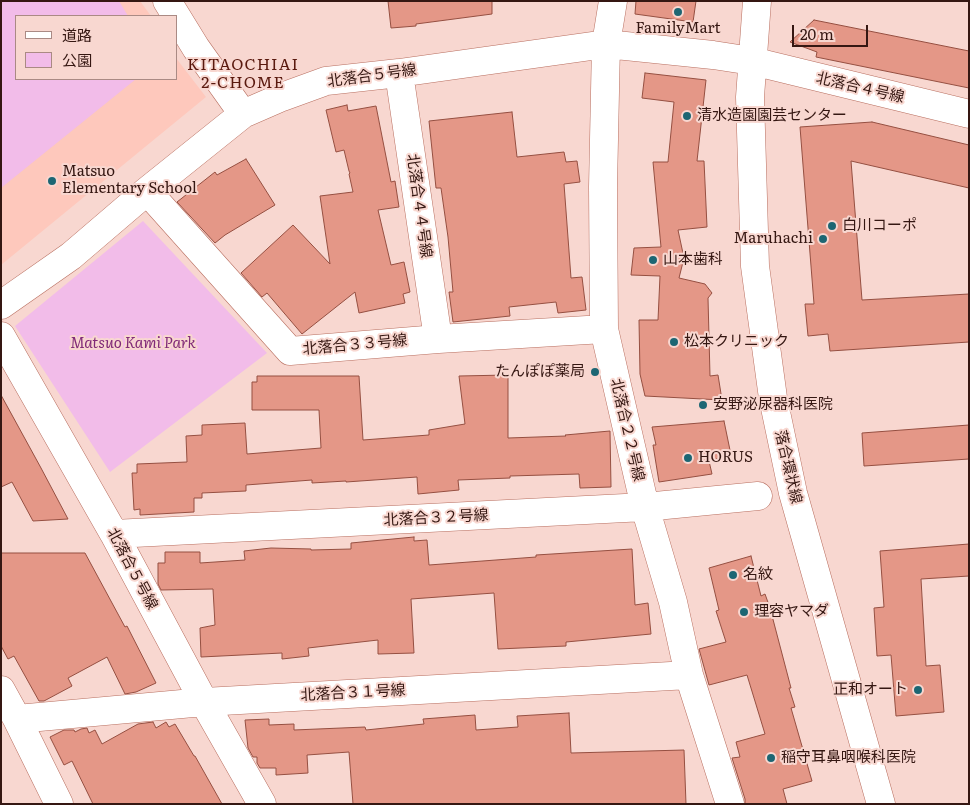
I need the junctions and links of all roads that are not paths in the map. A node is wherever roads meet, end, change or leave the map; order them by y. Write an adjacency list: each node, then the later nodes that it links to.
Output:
1 (167, 1): 4 (street)
2 (613, 1): 6 (street, 北落合２２号線)
3 (757, 1): 7 (street, 落合環状線)
4 (176, 15)
5 (178, 19): 9 (street)
6 (606, 44): 7 (street, 北落合５号線); 8 (street, 北落合５号線); 13 (street, 北落合２２号線)
7 (752, 61): 10 (street, 北落合４号線); 26 (street, 落合環状線)
8 (399, 73): 9 (street, 北落合５号線); 15 (street, 北落合４４号線)
9 (243, 114): 11 (street, 北落合５号線)
10 (969, 114)
11 (147, 192): 12 (street, 北落合５号線); 15 (street, 北落合３３号線)
12 (1, 305)
13 (604, 329): 15 (street, 北落合３３号線); 17 (street, 北落合２２号線)
14 (1, 336): 18 (street, 北落合５号線)
15 (438, 339)
16 (758, 496): 17 (street, 北落合３２号線)
17 (645, 507): 18 (street, 北落合３２号線); 19 (street, 北落合２２号線)
18 (114, 534): 21 (street, 北落合５号線)
19 (689, 675): 21 (street, 北落合３１号線); 25 (street, 北落合２２号線)
20 (1, 690): 22 (street)
21 (204, 702): 22 (street, 北落合３１号線); 24 (street, 北落合５号線)
22 (17, 718): 23 (street)
23 (59, 804)
24 (262, 804)
25 (730, 804)
26 (881, 804)

